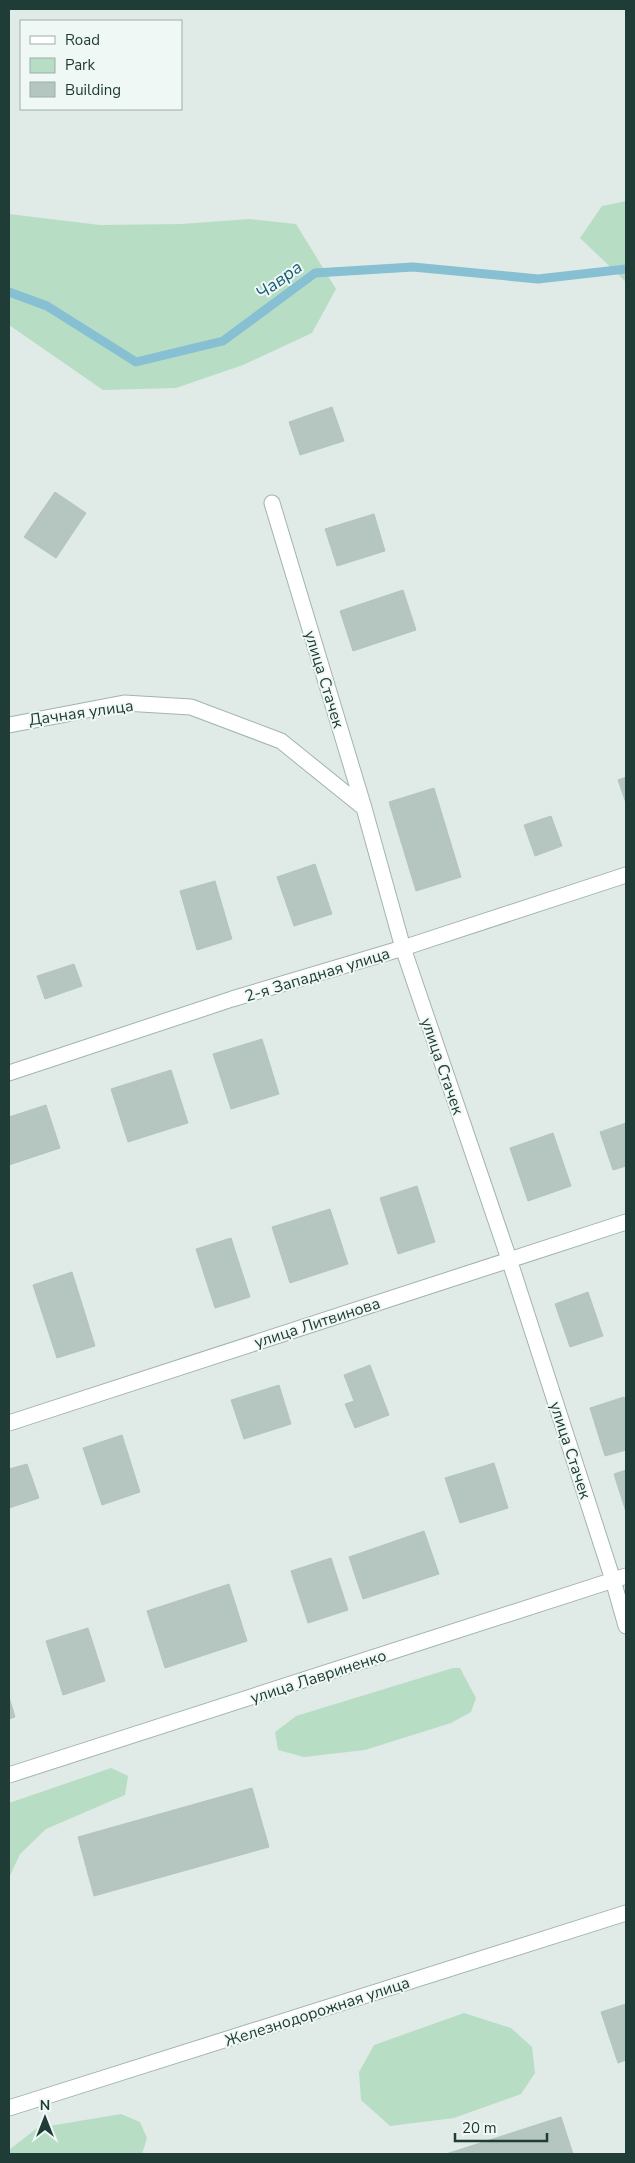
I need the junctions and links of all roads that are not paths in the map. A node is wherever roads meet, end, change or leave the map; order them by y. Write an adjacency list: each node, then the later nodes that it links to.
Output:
1 (272, 503): 3 (street, улица Стачек)
2 (9, 724): 3 (street, Дачная улица)
3 (364, 808): 5 (street, улица Стачек)
4 (626, 875): 5 (street, 2-я Западная улица)
5 (403, 948): 6 (street, 2-я Западная улица); 8 (street, улица Стачек)
6 (9, 1073)
7 (626, 1222): 8 (street, улица Литвинова)
8 (510, 1258): 9 (street, улица Литвинова); 10 (street, улица Стачек)
9 (9, 1423)
10 (620, 1578): 11 (street, улица Стачек); 12 (street, улица Лавриненко)
11 (626, 1626)
12 (9, 1775)
13 (626, 1913): 14 (street, Железнодорожная улица)
14 (9, 2108)

